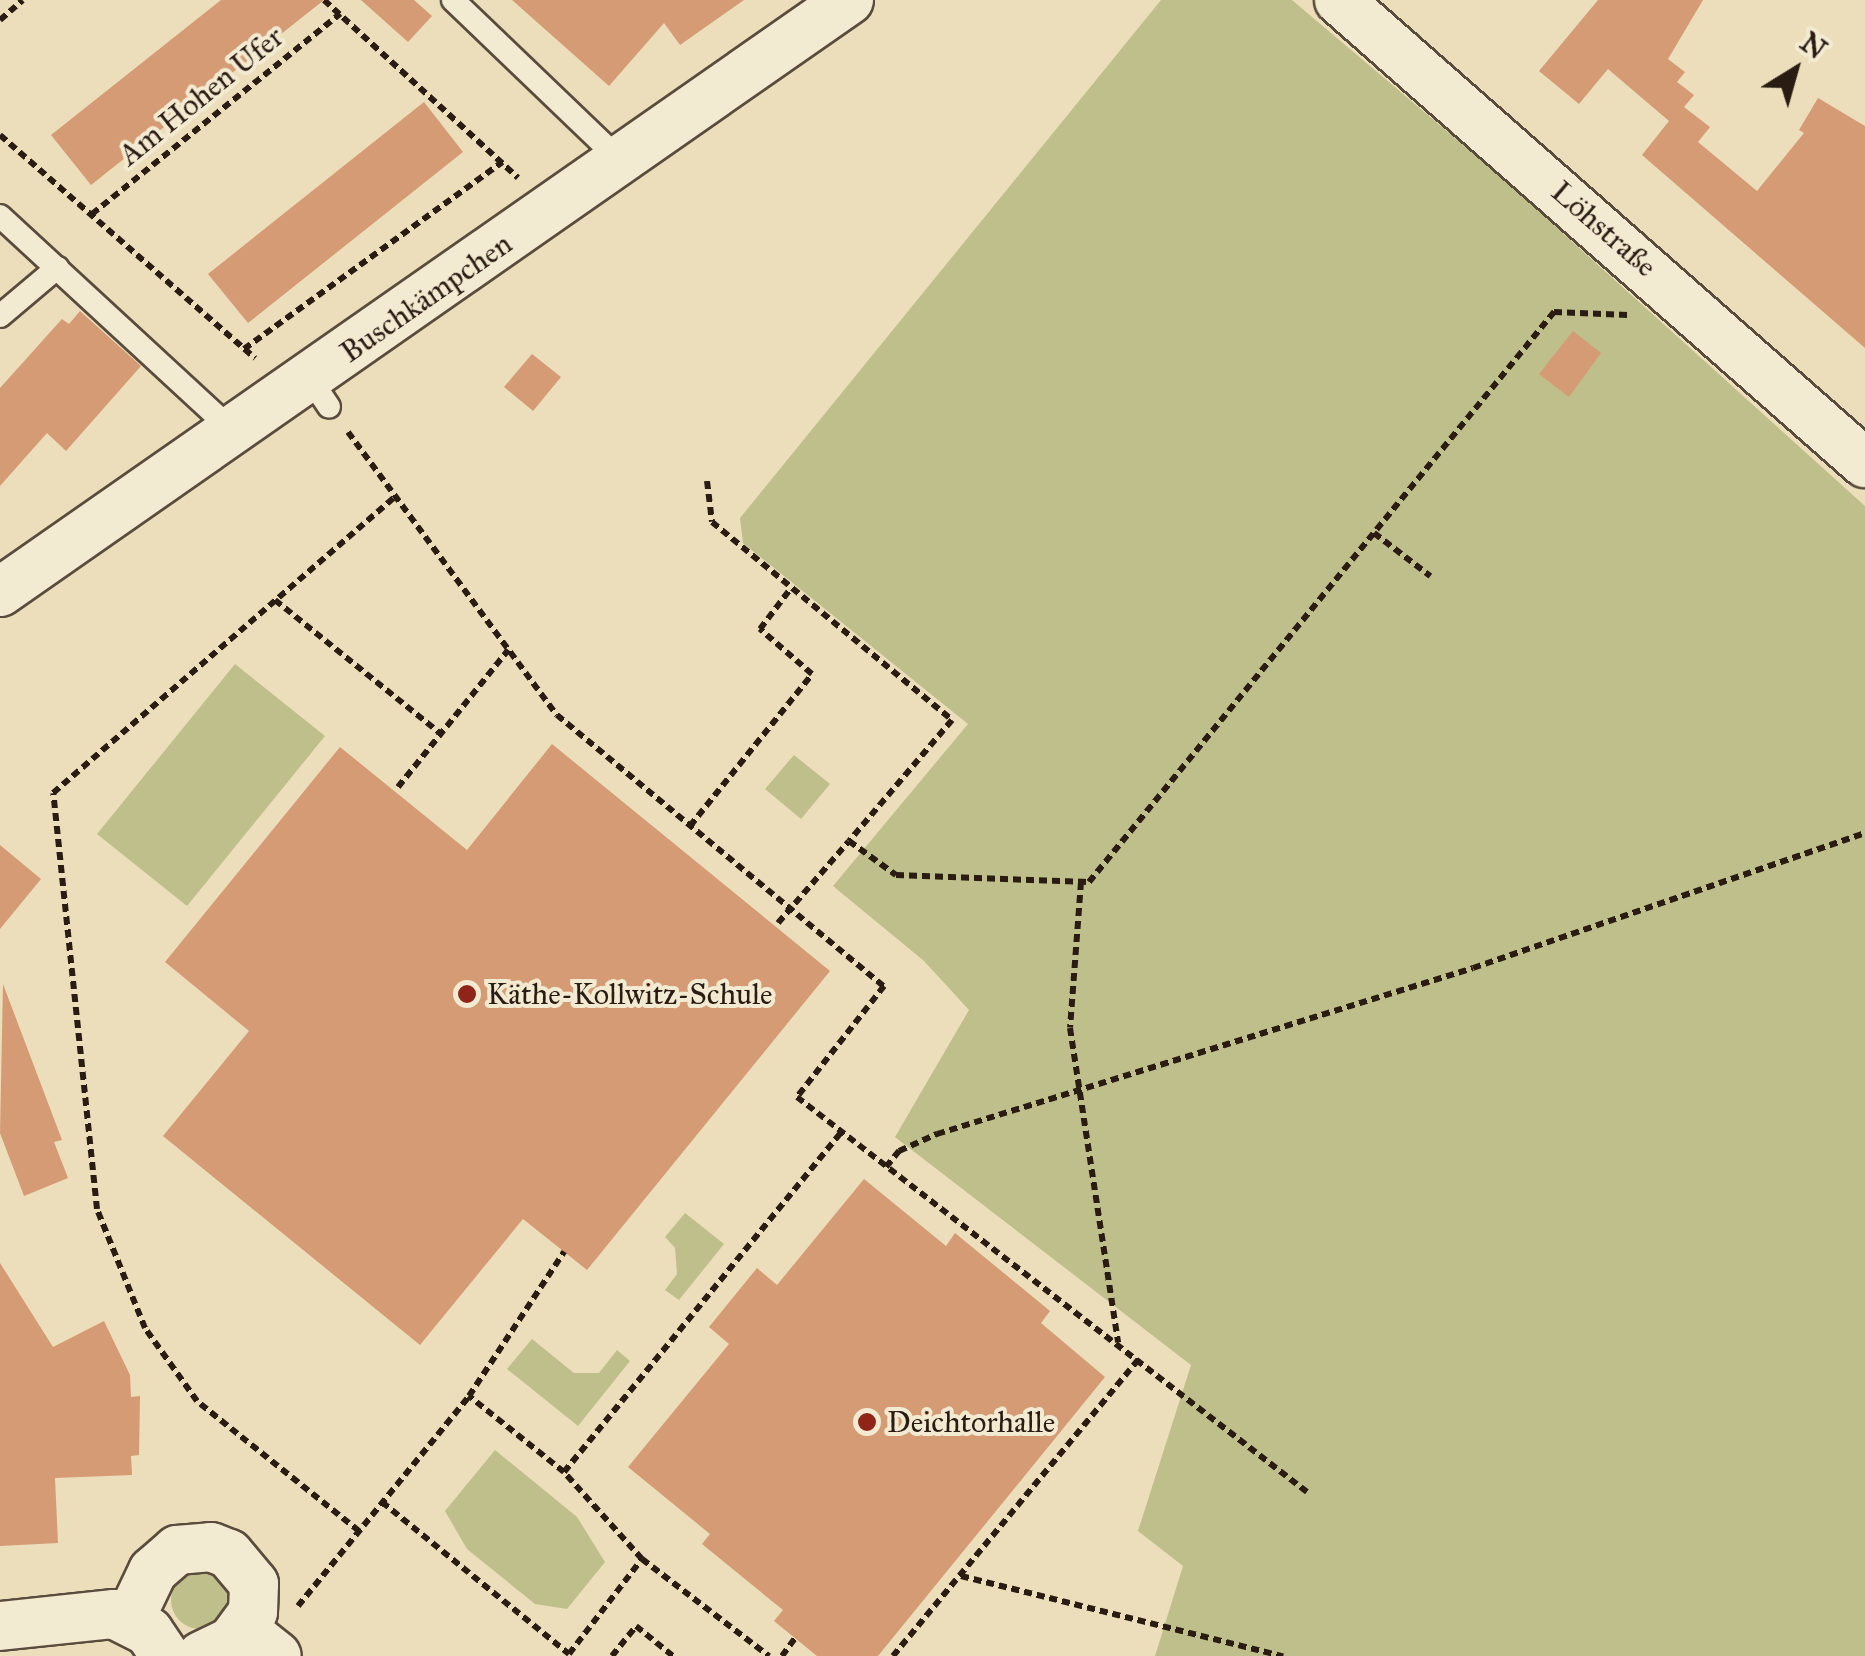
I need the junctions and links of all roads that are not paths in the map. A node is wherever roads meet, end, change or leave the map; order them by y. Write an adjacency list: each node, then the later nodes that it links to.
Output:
1 (454, 0): 4 (lane)
2 (850, 0): 4 (street, Buschkämpchen)
3 (1340, 0): 9 (street, Löhstraße)
4 (619, 159): 8 (street, Buschkämpchen)
5 (0, 216): 6 (lane)
6 (57, 268): 7 (lane); 8 (lane)
7 (0, 316)
8 (234, 432): 10 (street, Buschkämpchen)
9 (1865, 462)
10 (0, 592)
11 (0, 1626): 12 (street)
12 (151, 1638): 13 (street)
13 (260, 1642): 14 (street)
14 (202, 1656)

